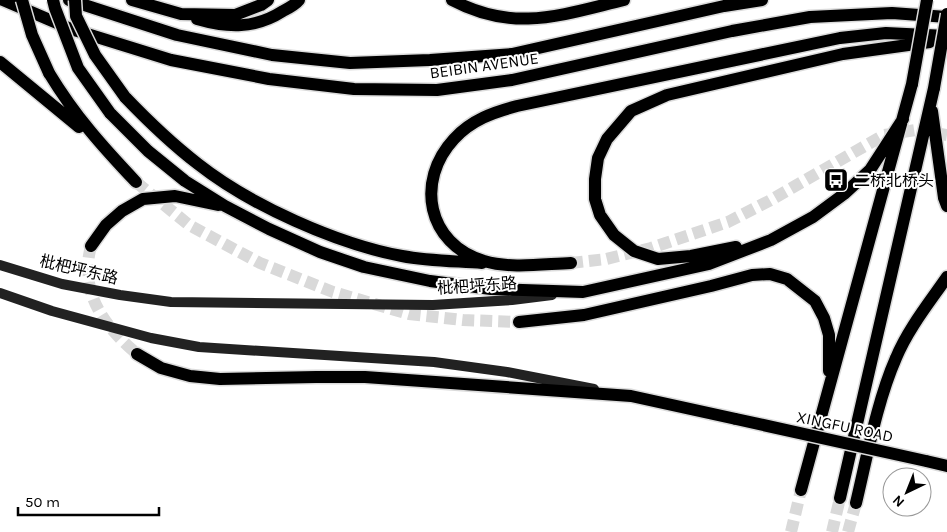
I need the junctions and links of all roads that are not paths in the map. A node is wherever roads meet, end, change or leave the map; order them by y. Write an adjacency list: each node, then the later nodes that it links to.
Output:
1 (2, 0): 14 (main road, BEIBIN AVENUE)
2 (22, 0): 19 (main road, bridge)
3 (53, 0): 23 (main road, bridge)
4 (69, 0): 11 (main road, BEIBIN AVENUE)
5 (75, 0): 29 (main road, bridge)
6 (132, 0): 13 (main road)
7 (268, 0): 13 (main road)
8 (299, 0): 13 (main road)
9 (452, 0): 10 (main road)
10 (624, 0)
11 (762, 0)
12 (927, 0): 18 (main road, bridge)
13 (181, 14)
14 (947, 15): 17 (main road, bridge)
15 (947, 38): 25 (main road, bridge); 29 (main road, bridge)
16 (0, 62): 19 (main road)
17 (931, 104): 20 (main road); 39 (main road)
18 (903, 120): 25 (main road, 枇杷坪东路); 35 (main road)
19 (98, 143): 22 (main road)
20 (940, 159): 21 (main road); 24 (main road)
21 (947, 172)
22 (136, 182)
23 (225, 206): 26 (main road); 31 (main road)
24 (947, 206)
25 (771, 240): 31 (main road, 枇杷坪东路)
26 (91, 246)
27 (571, 263): 29 (main road)
28 (0, 265): 31 (main road, 枇杷坪东路)
29 (509, 265)
30 (947, 277): 40 (main road)
31 (583, 292)
32 (0, 293): 36 (main road)
33 (519, 322): 35 (main road)
34 (137, 354): 36 (main road)
35 (829, 386): 38 (main road)
36 (631, 396): 37 (main road, XINGFU ROAD, bridge)
37 (947, 466)
38 (801, 490)
39 (840, 498)
40 (856, 503)

